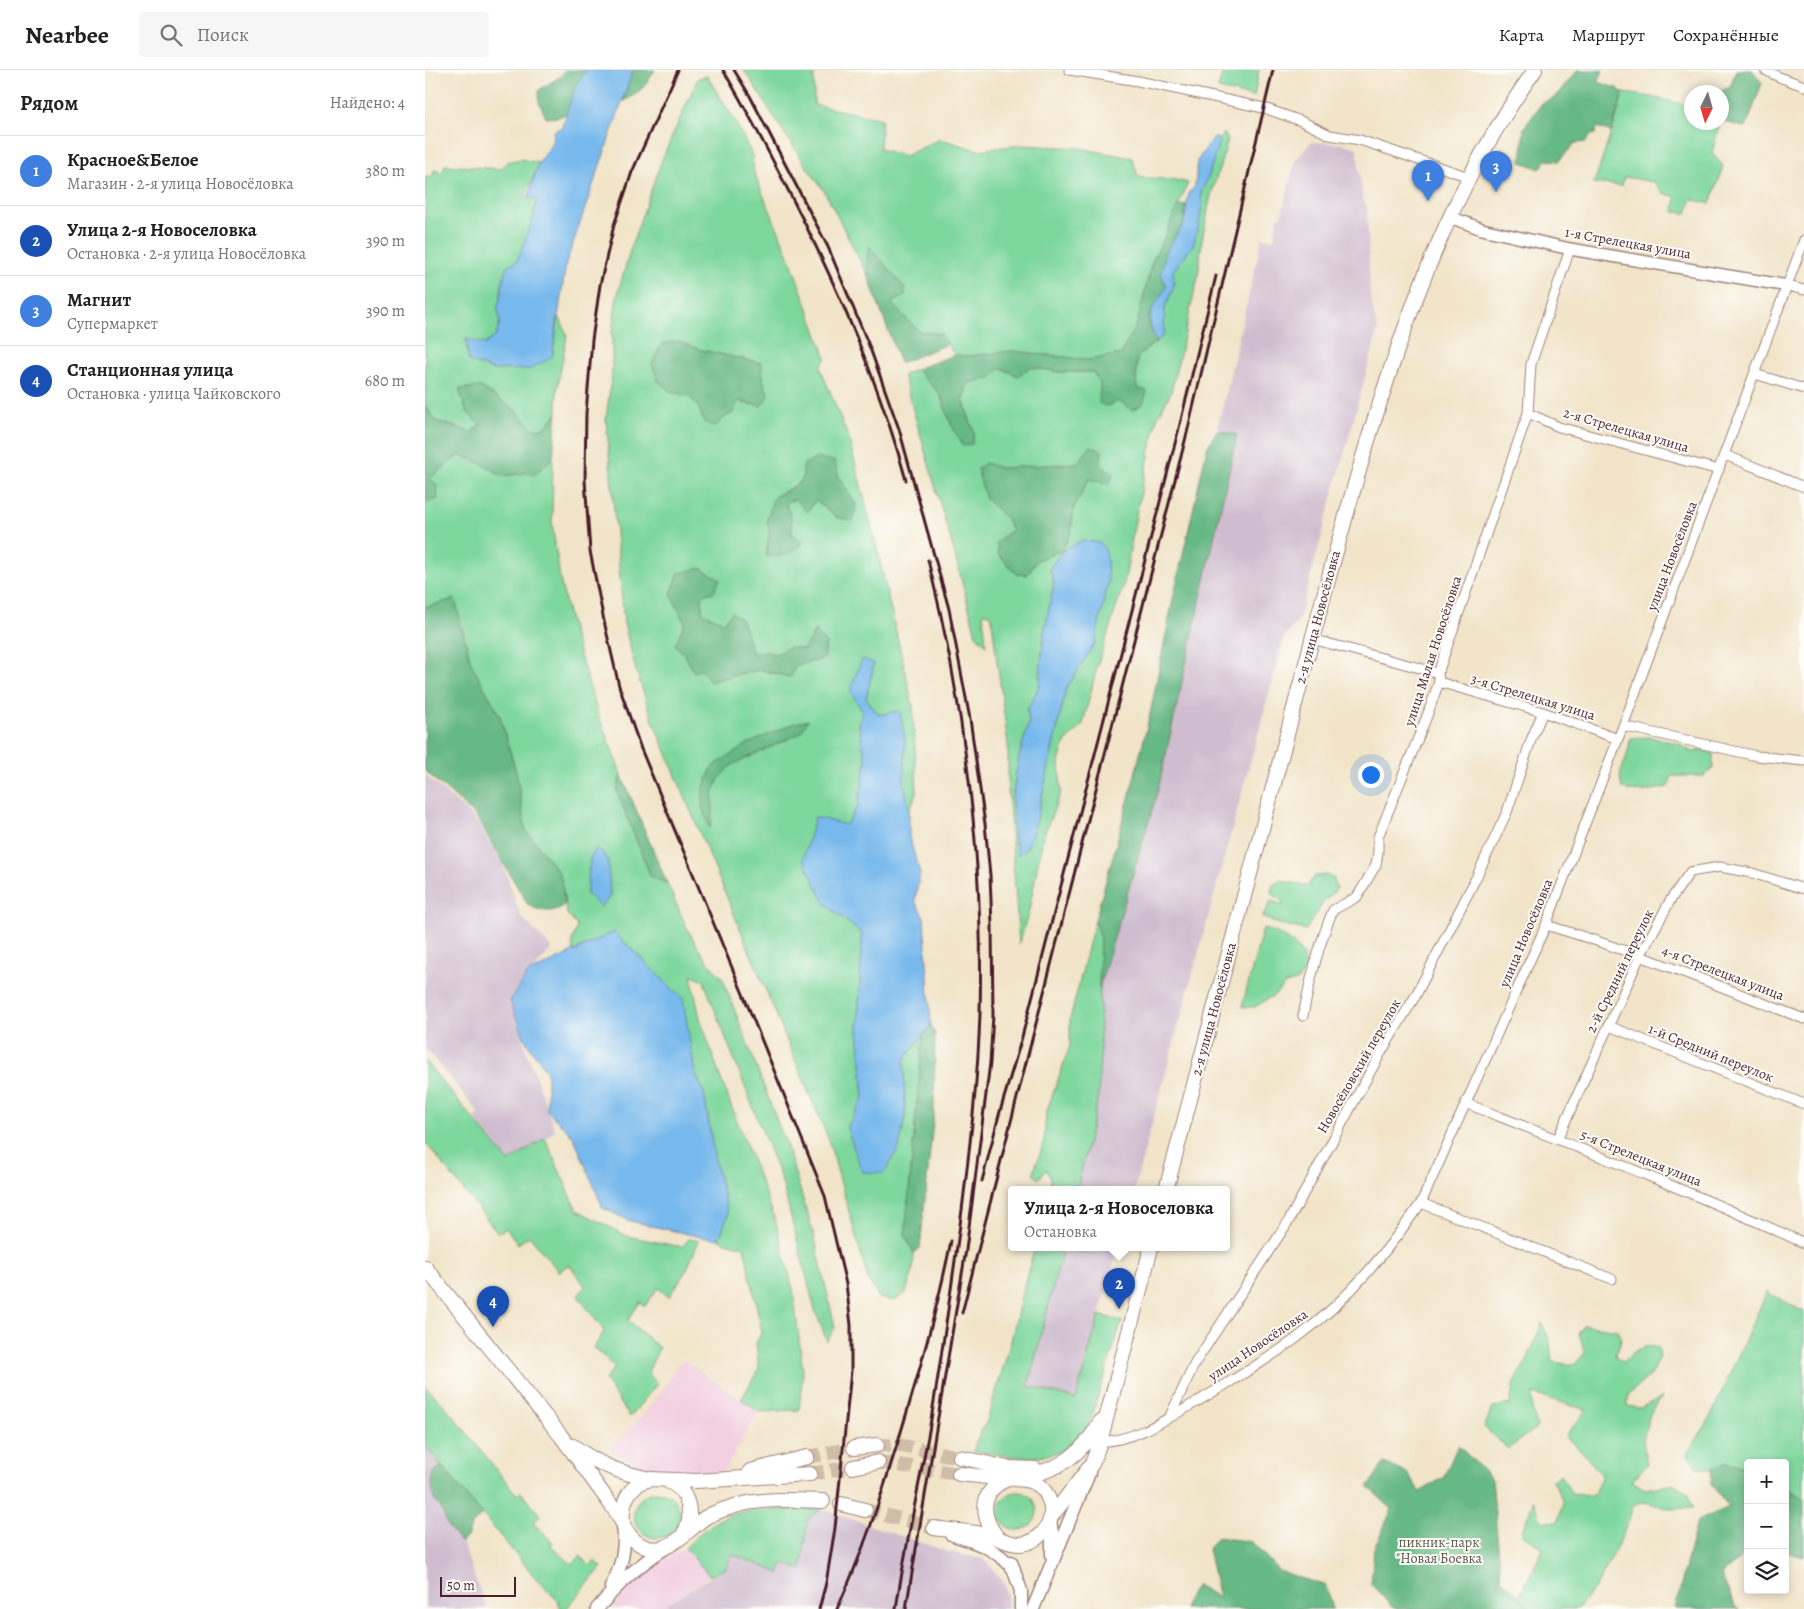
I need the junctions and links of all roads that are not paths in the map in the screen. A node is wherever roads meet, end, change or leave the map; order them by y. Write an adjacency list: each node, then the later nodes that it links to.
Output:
1 (1069, 70): 5 (street)
2 (1535, 70): 5 (main road, 2-я улица Новосёловка)
3 (1765, 70): 4 (street)
4 (1804, 86)
5 (1469, 177): 6 (main road, 2-я улица Новосёловка)
6 (1450, 218): 8 (street, 1-я Стрелецкая улица); 17 (main road, 2-я улица Новосёловка)
7 (1804, 240): 9 (street, улица Новосёловка)
8 (1570, 249): 9 (street, 1-я Стрелецкая улица); 13 (street, улица Малая Новосёловка)
9 (1788, 286): 10 (street, 1-я Стрелецкая улица); 11 (street, улица Новосёловка)
10 (1804, 290)
11 (1755, 374): 12 (street); 14 (street, улица Новосёловка)
12 (1804, 389)
13 (1528, 413): 15 (street, 2-я Стрелецкая улица); 18 (street, улица Малая Новосёловка)
14 (1725, 455): 15 (street, улица Новосёловка); 16 (street)
15 (1719, 470): 20 (street, улица Новосёловка)
16 (1804, 487)
17 (1312, 639): 18 (street, 3-я Стрелецкая улица); 32 (main road, 2-я улица Новосёловка)
18 (1438, 678): 19 (street, 3-я Стрелецкая улица); 26 (street, улица Малая Новосёловка)
19 (1543, 712): 21 (street, 3-я Стрелецкая улица); 39 (street, Новосёловский переулок)
20 (1623, 726): 21 (street, улица Новосёловка); 22 (street)
21 (1618, 739): 24 (street, улица Новосёловка)
22 (1804, 761)
23 (1804, 889): 25 (street, 2-й Средний переулок)
24 (1546, 925): 25 (street, 4-я Стрелецкая улица); 29 (street, улица Новосёловка)
25 (1639, 956): 27 (street, 4-я Стрелецкая улица); 28 (street, 2-й Средний переулок)
26 (1303, 1016)
27 (1804, 1019)
28 (1609, 1026): 30 (street, 1-й Средний переулок); 31 (street, 2-й Средний переулок)
29 (1465, 1103): 31 (street, 5-я Стрелецкая улица); 33 (street, улица Новосёловка)
30 (1804, 1104)
31 (1558, 1138): 34 (street, 5-я Стрелецкая улица)
32 (1167, 1186)
33 (1421, 1203): 37 (street); 39 (street, улица Новосёловка)
34 (1804, 1242)
35 (1150, 1251): 38 (main road)
36 (425, 1267): 40 (main road)
37 (1612, 1279)
38 (1111, 1398): 41 (main road); 47 (main road)
39 (1169, 1418): 41 (street, улица Новосёловка)
40 (561, 1436): 53 (main road); 59 (main road)
41 (1100, 1442): 48 (main road)
42 (877, 1445): 43 (main road)
43 (854, 1448)
44 (807, 1457): 54 (main road)
45 (960, 1457): 47 (main road)
46 (878, 1462): 49 (main road)
47 (1063, 1463): 52 (main road)
48 (1092, 1464): 58 (main road); 64 (main road)
49 (853, 1467)
50 (810, 1474): 54 (main road)
51 (959, 1474): 52 (main road)
52 (1013, 1478): 58 (main road); 61 (main road)
53 (658, 1480): 54 (main road); 59 (main road); 62 (main road)
54 (718, 1480)
55 (823, 1501): 62 (main road)
56 (841, 1504): 57 (main road)
57 (865, 1510)
58 (1051, 1519): 61 (main road); 64 (main road)
59 (623, 1525): 62 (main road); 65 (main road)
60 (934, 1528): 61 (main road); 63 (main road)
61 (997, 1538): 63 (main road)
62 (674, 1543): 65 (main road)
63 (1014, 1570): 66 (main road)
64 (1049, 1570): 67 (main road)
65 (599, 1606)
66 (1021, 1609)
67 (1033, 1609)

